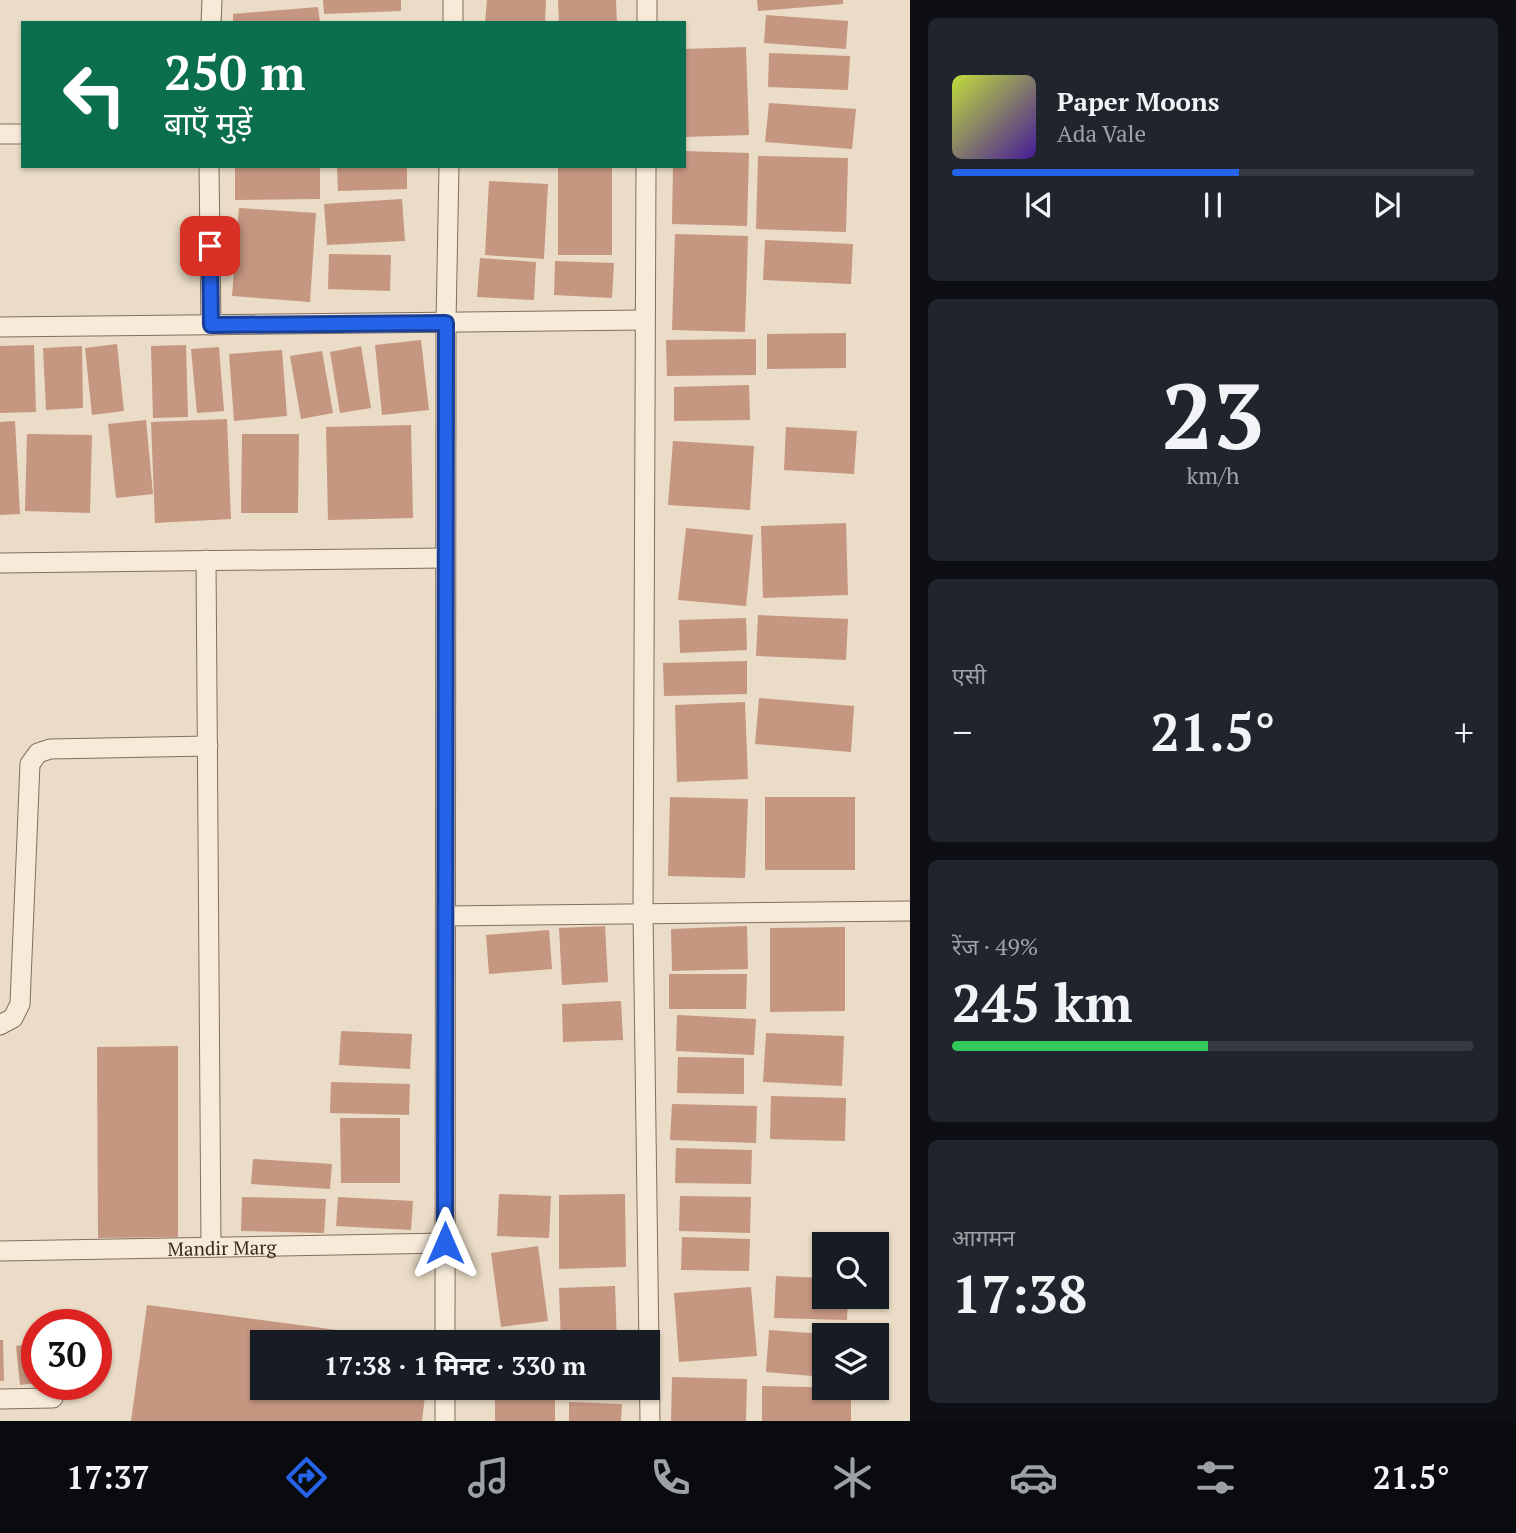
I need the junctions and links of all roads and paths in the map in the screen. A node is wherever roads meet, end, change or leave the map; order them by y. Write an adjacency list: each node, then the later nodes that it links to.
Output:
1 (212, 0): 4 (street)
2 (453, 0): 5 (street)
3 (647, 0): 6 (street)
4 (211, 21)
5 (453, 21)
6 (647, 21)
7 (0, 134): 8 (street)
8 (21, 134)
9 (209, 168): 14 (street)
10 (449, 168): 13 (street)
11 (646, 168): 12 (street)
12 (645, 320): 13 (street); 21 (street)
13 (446, 323): 14 (street); 16 (street)
14 (211, 325): 15 (street)
15 (0, 327)
16 (445, 558): 17 (street); 22 (street)
17 (206, 560): 18 (street); 19 (street)
18 (0, 563)
19 (208, 746): 23 (street); 25 (street)
20 (910, 911): 21 (street)
21 (643, 912): 22 (street); 32 (street)
22 (446, 916): 24 (street)
23 (0, 1025)
24 (445, 1243): 25 (street, Mandir Marg); 27 (street)
25 (211, 1247): 26 (street, Mandir Marg)
26 (0, 1251)
27 (445, 1330)
28 (0, 1399): 29 (street)
29 (21, 1399)
30 (445, 1400): 31 (street)
31 (445, 1421)
32 (650, 1421)

